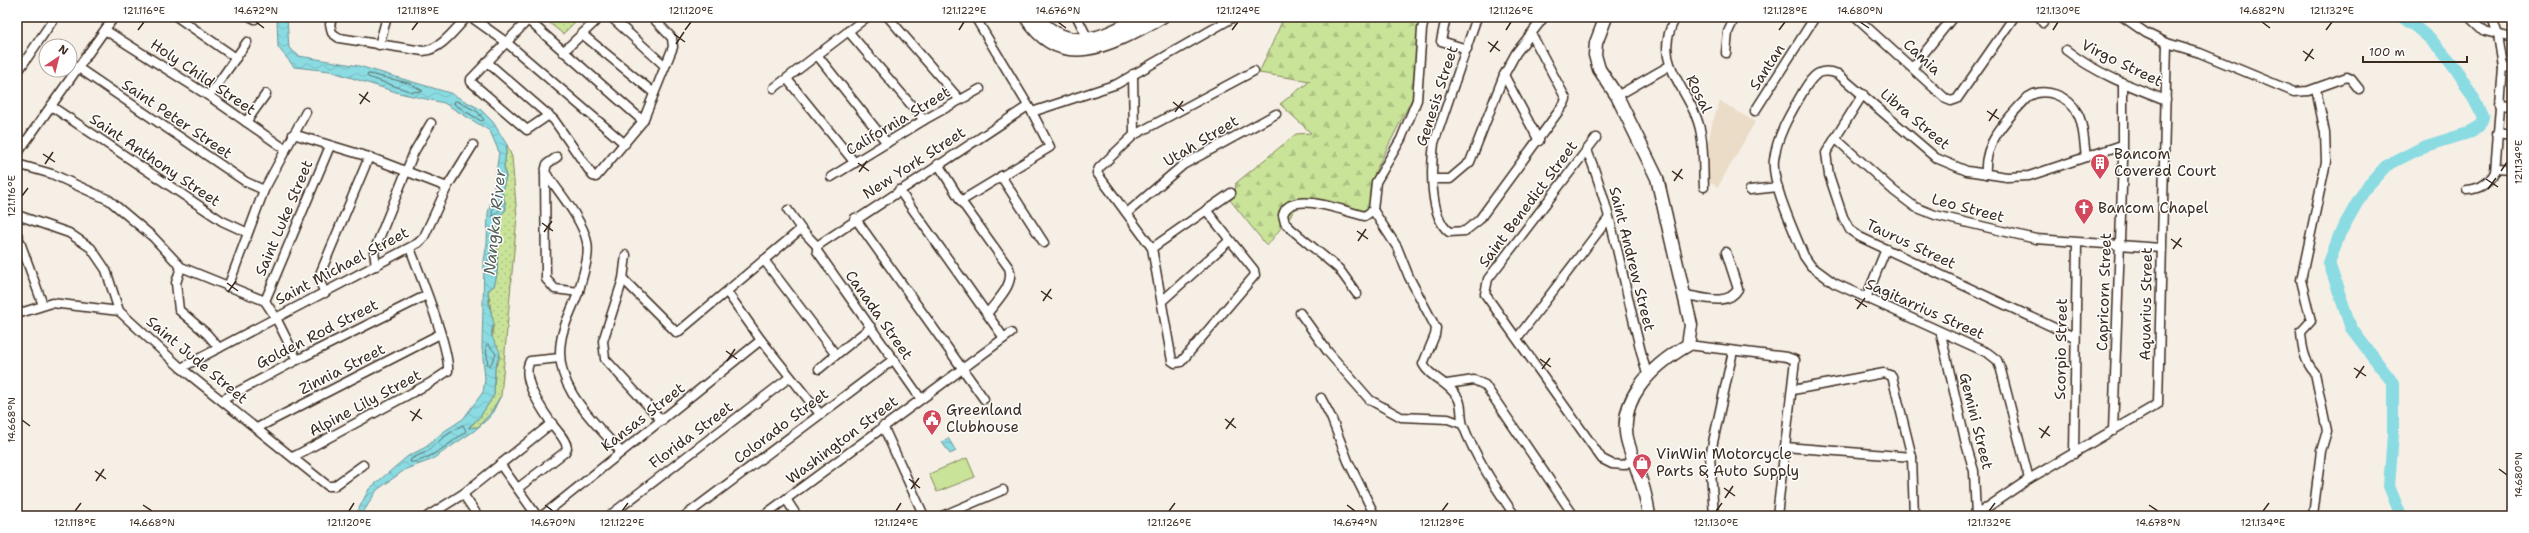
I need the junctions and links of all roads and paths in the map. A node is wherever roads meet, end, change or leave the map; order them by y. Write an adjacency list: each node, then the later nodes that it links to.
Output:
1 (55, 17): 59 (street)
2 (114, 17): 34 (street)
3 (177, 17): 50 (street)
4 (333, 17): 44 (street)
5 (387, 17): 44 (street)
6 (467, 17): 44 (street)
7 (471, 17): 42 (street)
8 (600, 17): 36 (street)
9 (611, 17): 52 (street)
10 (652, 17): 52 (street)
11 (867, 17): 35 (street)
12 (888, 17): 74 (street)
13 (975, 17): 79 (street)
14 (1026, 17): 18 (main road)
15 (1037, 17): 40 (main road)
16 (1077, 17): 40 (street)
17 (1141, 17): 40 (main road)
18 (1162, 17)
19 (1234, 17): 60 (street, New York Street)
20 (1425, 17): 128 (street)
21 (1446, 17): 45 (street)
22 (1477, 17): 45 (street, Genesis Street)
23 (1544, 17): 37 (street)
24 (1606, 17): 73 (main road)
25 (1676, 17): 53 (street, Rosal)
26 (1735, 17): 48 (street)
27 (1815, 17): 80 (street, Santan)
28 (1856, 17): 54 (street, Camia)
29 (1953, 17): 54 (street)
30 (2014, 17): 54 (street, Camia)
31 (2123, 17): 43 (street)
32 (2470, 17): 38 (street)
33 (2492, 17): 38 (street)
34 (105, 30): 56 (street); 72 (street, Holy Child Street)
35 (848, 31): 49 (street); 84 (street)
36 (582, 34): 47 (street); 69 (street)
37 (1532, 35): 61 (street); 94 (street)
38 (2498, 35): 39 (street); 55 (street)
39 (2512, 38)
40 (1088, 39)
41 (247, 42): 50 (street)
42 (506, 42): 47 (street); 51 (street); 96 (street)
43 (2167, 43): 66 (street); 75 (street, Aquarius Street)
44 (378, 45)
45 (1467, 49): 116 (street, Genesis Street)
46 (2066, 50): 64 (street, Virgo Street)
47 (563, 52): 85 (street)
48 (1726, 53)
49 (817, 55): 63 (street); 95 (street)
50 (236, 58): 72 (street)
51 (487, 62): 83 (street); 83 (street)
52 (665, 66): 69 (street)
53 (1669, 66): 73 (street); 117 (street, Rosal)
54 (1914, 67)
55 (2503, 67): 57 (street); 76 (street)
56 (78, 68): 120 (street, Saint Peter Street)
57 (2512, 68)
58 (1254, 71): 90 (street)
59 (17, 73)
60 (1133, 74): 79 (street, New York Street); 90 (street)
61 (1504, 75): 94 (street); 116 (street)
62 (71, 78): 78 (street)
63 (787, 79): 65 (street); 106 (street)
64 (2123, 83): 75 (street, Virgo Street); 98 (street, Capricorn Street)
65 (774, 88)
66 (2316, 88): 68 (street); 231 (street)
67 (980, 89): 74 (street, California Street)
68 (2359, 89)
69 (654, 93): 85 (street)
70 (266, 94): 86 (street)
71 (1863, 94): 93 (street, Taurus Street); 113 (street, Libra Street); 118 (street, Libra Street)
72 (209, 96): 86 (street, Holy Child Street)
73 (1617, 96): 157 (main road)
74 (960, 100): 84 (street, California Street)
75 (2166, 100): 143 (street, Aquarius Street)
76 (2499, 104): 77 (street); 88 (street)
77 (2512, 105)
78 (51, 106): 102 (street); 134 (street, Saint Anthony Street)
79 (1030, 109): 108 (street, New York Street); 114 (street)
80 (1755, 111)
81 (306, 112): 89 (street)
82 (1276, 114): 129 (street, Utah Street)
83 (548, 115): 96 (street)
84 (924, 120): 95 (street, California Street)
85 (643, 121): 96 (street)
86 (246, 122): 100 (street, Holy Child Street)
87 (431, 123): 111 (street)
88 (2497, 133): 91 (street); 109 (street)
89 (293, 134): 99 (street); 100 (street)
90 (1134, 135): 129 (street)
91 (2512, 135)
92 (1596, 138): 101 (street, Saint Benedict Street)
93 (1834, 138): 138 (street, Leo Street); 144 (street, Taurus Street)
94 (1539, 141): 116 (street, Genesis Street)
95 (887, 143): 106 (street, California Street)
96 (625, 144)
97 (473, 145): 119 (street, Saint Michael Street)
98 (2122, 145): 105 (street, Libra Street); 140 (street, Capricorn Street)
99 (330, 146): 103 (street); 159 (street, Saint Luke Street)
100 (285, 150): 120 (street)
101 (1588, 150): 132 (street, Saint Andrew Street); 171 (street, Saint Benedict Street)
102 (17, 154)
103 (369, 157): 111 (street); 154 (street)
104 (556, 157): 112 (street)
105 (2086, 157): 113 (street, Libra Street); 113 (street)
106 (855, 163): 115 (street, California Street)
107 (17, 164): 149 (street)
108 (938, 164): 121 (street, New York Street); 125 (street)
109 (2496, 168): 110 (street); 123 (street)
110 (2512, 169)
111 (408, 171): 119 (street); 148 (street)
112 (545, 172): 152 (street); 152 (street)
113 (1986, 174)
114 (1001, 176): 125 (street); 137 (street)
115 (831, 177)
116 (1433, 179)
117 (1704, 186)
118 (1778, 186): 122 (street); 158 (street, Sagitarrius Street)
119 (447, 187): 141 (street, Saint Michael Street)
120 (264, 190): 134 (street)
121 (899, 190): 131 (street, New York Street); 165 (street)
122 (1750, 190)
123 (2466, 190)
124 (1231, 193): 127 (street)
125 (961, 201): 165 (street)
126 (788, 210): 133 (street, Canada Street)
127 (1206, 210): 136 (street); 142 (street)
128 (1373, 210): 155 (street); 187 (street)
129 (1127, 213): 142 (street)
130 (17, 215): 162 (street)
131 (855, 218): 139 (street, New York Street); 183 (street)
132 (1608, 219): 171 (street); 185 (street, Saint Andrew Street)
133 (801, 229): 139 (street, Canada Street); 147 (street)
134 (246, 232): 151 (street)
135 (17, 234): 161 (street)
136 (1229, 241): 160 (street); 160 (street)
137 (1044, 243)
138 (2077, 244): 140 (street, Leo Street); 172 (street, Scorpio Street)
139 (817, 246): 167 (street, Canada Street)
140 (2120, 246): 143 (street, Leo Street); 199 (street, Capricorn Street)
141 (410, 248): 148 (street, Saint Michael Street); 156 (street)
142 (1152, 248): 160 (street)
143 (2161, 248): 199 (street, Aquarius Street)
144 (1886, 249): 158 (street); 172 (street, Taurus Street)
145 (1726, 252): 157 (street)
146 (626, 255): 150 (street)
147 (764, 260): 153 (street); 178 (street)
148 (376, 266): 154 (street, Saint Michael Street)
149 (181, 267): 151 (street); 176 (street)
150 (623, 279): 153 (street); 194 (street)
151 (228, 287): 159 (street)
152 (579, 292): 179 (street)
153 (727, 292): 174 (street)
154 (325, 293): 166 (street, Saint Michael Street)
155 (1357, 294)
156 (427, 295): 169 (street); 180 (street, Golden Rod Street)
157 (1685, 295): 175 (main road)
158 (1866, 298): 170 (street, Sagitarrius Street)
159 (265, 301): 166 (street)
160 (1162, 301)
161 (43, 305): 162 (street); 164 (street)
162 (120, 311): 182 (street, Saint Jude Street)
163 (1300, 313): 196 (street)
164 (17, 314)
165 (987, 314): 173 (street)
166 (276, 318): 176 (street, Saint Michael Street); 180 (street)
167 (871, 327): 178 (street); 181 (street, Canada Street)
168 (1012, 332): 173 (street, Washington Street)
169 (440, 334): 198 (street, Zinnia Street); 203 (street, Alpine Lily Street)
170 (1941, 334): 208 (street, Sagitarrius Street); 213 (street, Gemini Street)
171 (1518, 337): 205 (street)
172 (2074, 337): 202 (street, Scorpio Street)
173 (1004, 338): 183 (street, Washington Street)
174 (761, 340): 186 (street); 194 (street, Kansas Street)
175 (1688, 345): 177 (street); 185 (main road)
176 (218, 348): 182 (street, Saint Michael Street)
177 (1733, 351): 188 (street); 228 (street)
178 (836, 355): 184 (street)
179 (560, 358): 195 (street); 201 (street)
180 (297, 360): 192 (street, Golden Rod Street)
181 (894, 360): 190 (street, Canada Street); 193 (street, Colorado Street)
182 (181, 368): 192 (street, Saint Jude Street)
183 (963, 368): 190 (street, Washington Street); 191 (street)
184 (819, 369)
185 (1647, 374): 205 (main road)
186 (790, 377): 193 (street); 218 (street, Florida Street)
187 (1447, 384): 196 (street); 226 (street)
188 (1793, 390): 200 (street); 204 (street)
189 (1321, 398): 224 (street)
190 (921, 399): 197 (street, Washington Street)
191 (984, 399)
192 (222, 400): 198 (street, Saint Jude Street)
193 (820, 414): 219 (street, Colorado Street)
194 (662, 421): 201 (street, Kansas Street)
195 (552, 424): 206 (street); 209 (street)
196 (1462, 424): 225 (street)
197 (884, 426): 212 (street, Washington Street); 222 (street)
198 (257, 428): 203 (street, Saint Jude Street)
199 (2113, 431): 202 (street, Aquarius Street)
200 (1785, 447): 204 (street); 229 (street)
201 (621, 452): 217 (street, Kansas Street)
202 (2074, 454): 208 (street, Aquarius Street)
203 (293, 457): 207 (street, Saint Jude Street)
204 (1912, 457): 230 (street)
205 (1634, 458): 227 (main road)
206 (500, 464): 209 (street); 211 (street)
207 (362, 465)
208 (2029, 479): 213 (street, Aquarius Street)
209 (518, 488): 216 (street)
210 (1003, 490): 223 (street)
211 (463, 494): 214 (street); 215 (street)
212 (786, 499): 220 (street, Washington Street); 221 (street)
213 (1976, 515)
214 (428, 516)
215 (478, 516)
216 (537, 516)
217 (542, 516)
218 (609, 516)
219 (685, 516)
220 (764, 516)
221 (797, 516)
222 (924, 516)
223 (942, 516)
224 (1375, 516)
225 (1515, 516)
226 (1574, 516)
227 (1649, 516)
228 (1714, 516)
229 (1777, 516)
230 (1914, 516)
231 (2313, 516)

